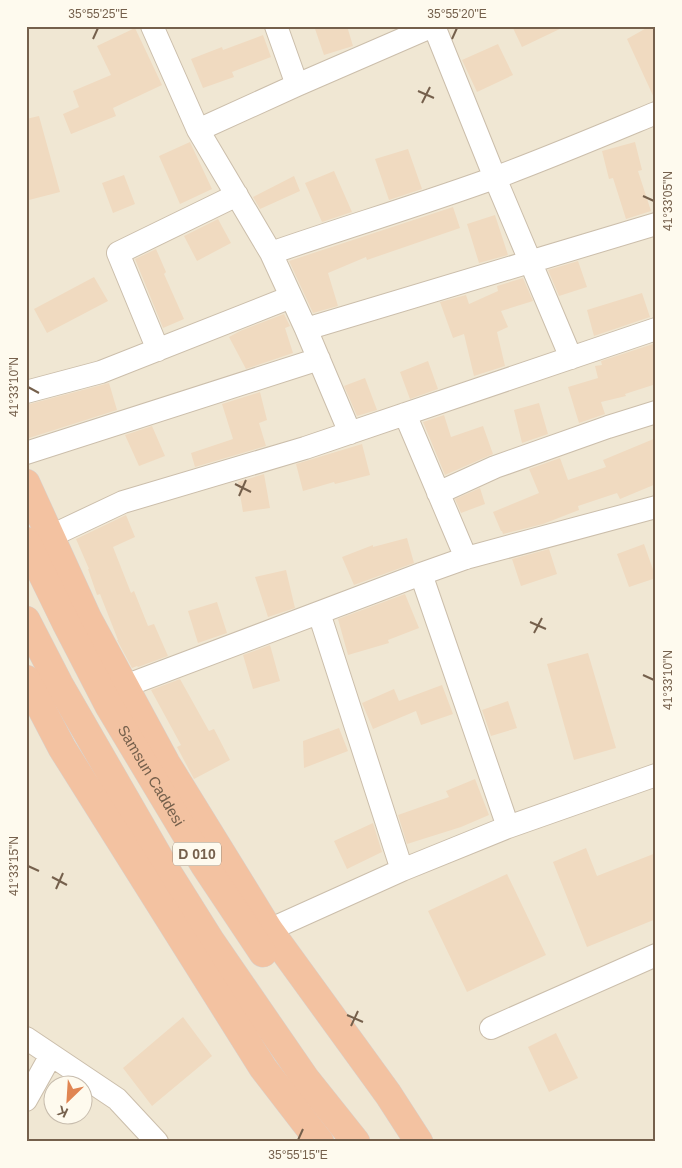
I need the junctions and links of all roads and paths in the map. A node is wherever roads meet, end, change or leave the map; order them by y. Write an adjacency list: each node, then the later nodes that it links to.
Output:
1 (152, 26): 6 (street)
2 (276, 26): 4 (street)
3 (433, 26): 4 (street); 7 (street)
4 (297, 85): 6 (street)
5 (656, 113): 7 (street)
6 (198, 130): 8 (street)
7 (495, 178): 10 (street); 11 (street)
8 (237, 195): 10 (street); 15 (street)
9 (656, 224): 11 (street)
10 (271, 253): 12 (street)
11 (531, 262): 13 (street); 16 (street)
12 (291, 297): 13 (street); 15 (street)
13 (306, 329): 17 (street)
14 (656, 329): 16 (street)
15 (158, 350): 18 (street)
16 (571, 358): 20 (street)
17 (319, 359): 21 (street); 22 (street)
18 (26, 392)
19 (656, 412): 24 (street)
20 (405, 414): 21 (street); 24 (street)
21 (350, 433): 26 (street)
22 (26, 453)
23 (26, 483): 26 (highway)
24 (438, 493): 27 (street)
25 (656, 507): 27 (street)
26 (38, 539): 31 (highway); 45 (highway, Samsun Caddesi / D 010)
27 (466, 558): 28 (street)
28 (421, 574): 29 (street); 34 (street)
29 (319, 613): 31 (street); 35 (street)
30 (26, 620): 44 (highway, D 010)
31 (125, 686): 36 (highway)
32 (28, 687): 43 (highway)
33 (656, 775): 34 (street)
34 (508, 827): 35 (street)
35 (402, 870): 36 (street)
36 (269, 930): 46 (highway)
37 (656, 955): 38 (street)
38 (491, 1028)
39 (26, 1038): 40 (street)
40 (52, 1055): 41 (street); 42 (street)
41 (26, 1100)
42 (157, 1142)
43 (320, 1142)
44 (356, 1142)
45 (406, 1142)
46 (419, 1142)

